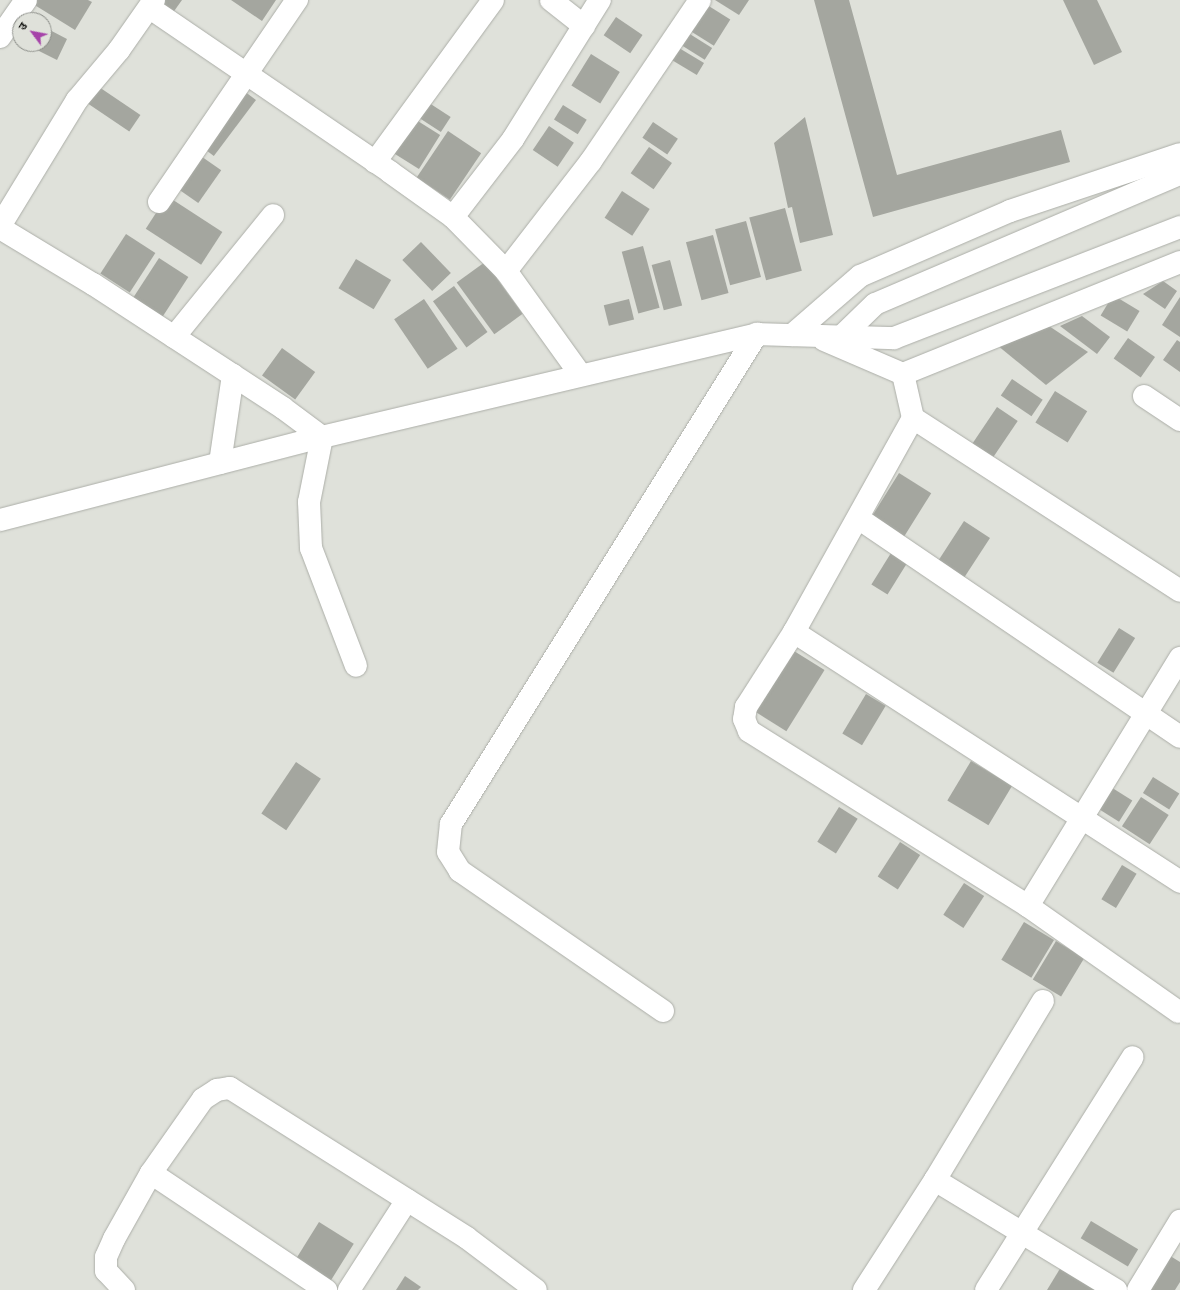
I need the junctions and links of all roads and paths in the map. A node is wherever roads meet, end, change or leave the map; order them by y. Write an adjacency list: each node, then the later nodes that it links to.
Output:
1 (26, 0): 9 (street)
2 (297, 0): 10 (street)
3 (493, 0): 12 (street)
4 (551, 0): 8 (street)
5 (600, 0): 8 (street)
6 (700, 0): 20 (street)
7 (152, 4): 10 (street); 17 (street)
8 (584, 26): 16 (street)
9 (0, 37)
10 (246, 73): 12 (street); 14 (street)
11 (1180, 154): 22 (street)
12 (375, 162): 16 (street)
13 (1180, 174): 24 (street)
14 (159, 202)
15 (273, 215): 25 (street)
16 (453, 217): 20 (street)
17 (0, 227): 25 (street)
18 (1180, 227): 24 (street)
19 (1180, 262): 27 (street)
20 (506, 271): 26 (street)
21 (757, 334): 22 (street); 26 (street); 46 (street)
22 (792, 335): 23 (street)
23 (815, 336): 24 (street); 27 (street)
24 (842, 336)
25 (174, 337): 28 (street)
26 (580, 374): 32 (street)
27 (903, 374): 30 (street)
28 (233, 375): 32 (street); 33 (street)
29 (1144, 396): 31 (street)
30 (913, 418): 34 (street); 36 (street)
31 (1180, 420)
32 (322, 437): 33 (street); 39 (street)
33 (220, 463): 35 (street)
34 (858, 518): 37 (street); 40 (street)
35 (0, 520)
36 (1180, 591)
37 (794, 632): 42 (street); 44 (street)
38 (1180, 658): 40 (street)
39 (356, 666)
40 (1145, 714): 41 (street); 42 (street)
41 (1180, 737)
42 (1080, 817): 43 (street); 44 (street)
43 (1180, 882)
44 (1028, 906): 47 (street)
45 (1043, 1002): 50 (street)
46 (663, 1010)
47 (1179, 1012)
48 (1133, 1057): 53 (street)
49 (151, 1173): 51 (street); 54 (street); 55 (street)
50 (935, 1180): 53 (street); 58 (street)
51 (407, 1200): 56 (street); 57 (street)
52 (1180, 1221): 61 (street)
53 (1023, 1232): 59 (street); 60 (street)
54 (124, 1290)
55 (326, 1290)
56 (349, 1290)
57 (536, 1290)
58 (864, 1290)
59 (986, 1290)
60 (1116, 1290)
61 (1138, 1290)

